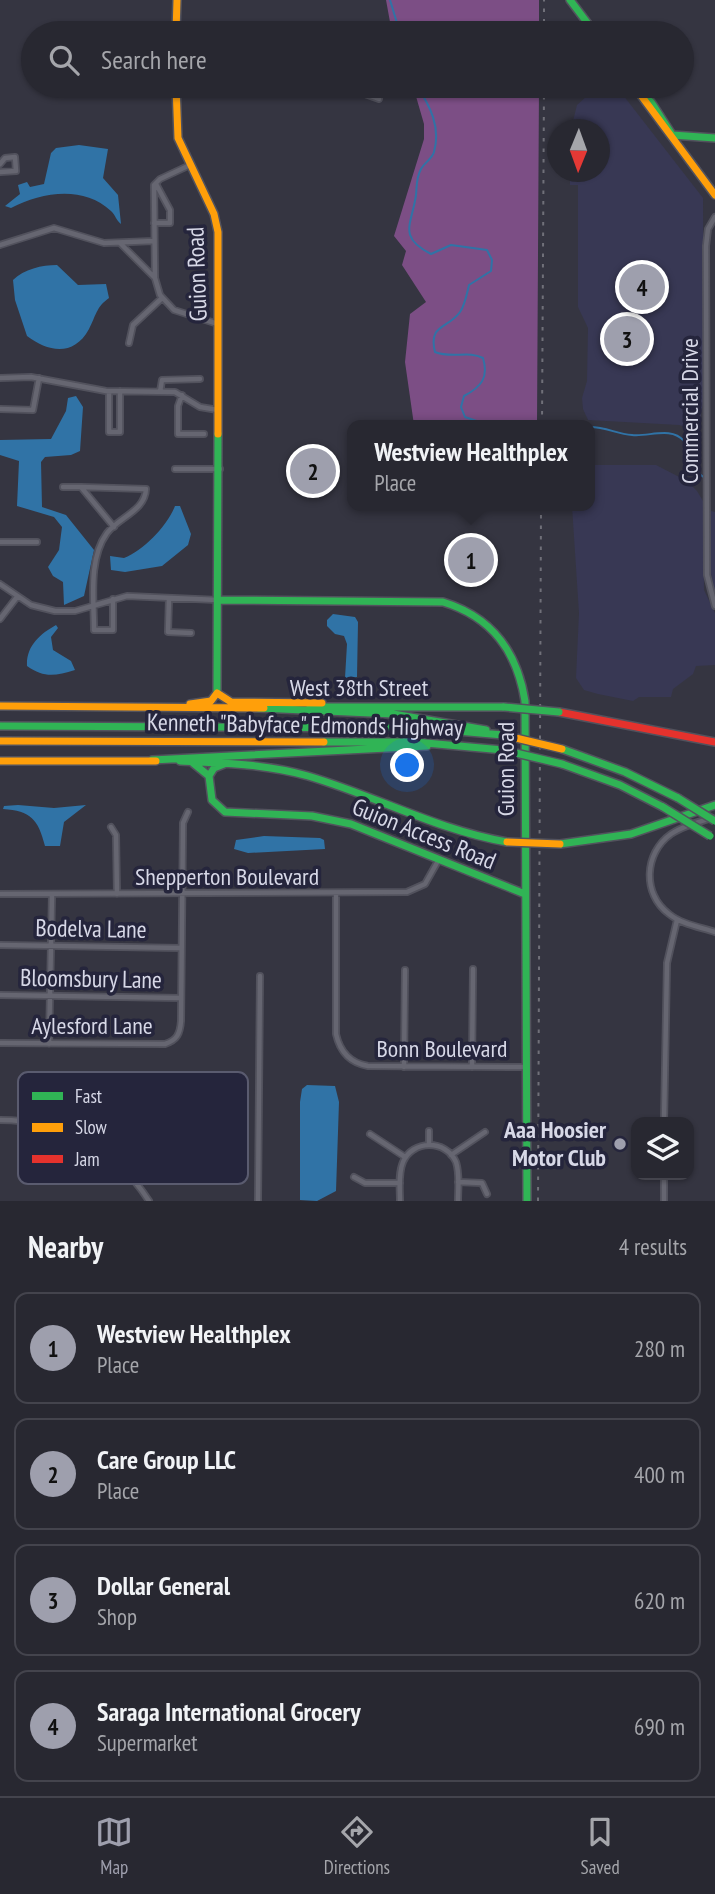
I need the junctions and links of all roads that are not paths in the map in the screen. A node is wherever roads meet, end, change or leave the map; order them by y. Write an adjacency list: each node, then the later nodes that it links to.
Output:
1 (177, 0): 3 (main road)
2 (571, 1): 4 (main road)
3 (176, 21)
4 (586, 21)
5 (176, 98): 10 (main road, Guion Road)
6 (648, 98): 7 (main road)
7 (672, 135): 8 (main road); 13 (main road)
8 (715, 138)
9 (0, 164): 11 (street)
10 (190, 165): 12 (street); 21 (main road, Guion Road)
11 (0, 172)
12 (156, 183): 15 (street); 15 (street)
13 (715, 195)
14 (715, 217): 46 (street, Commercial Drive)
15 (154, 223): 16 (street)
16 (154, 241): 17 (street); 19 (street)
17 (119, 242): 18 (street); 19 (street)
18 (0, 245)
19 (155, 278): 20 (street)
20 (162, 298): 21 (street); 22 (street)
21 (218, 324): 31 (main road, Guion Road)
22 (129, 344)
23 (0, 378): 24 (street)
24 (39, 378): 26 (street); 30 (street)
25 (200, 379): 28 (street)
26 (109, 391): 27 (street); 27 (street)
27 (120, 391): 28 (street)
28 (160, 392): 29 (street)
29 (182, 395): 31 (street); 32 (street)
30 (0, 409)
31 (218, 410): 34 (main road, Guion Road)
32 (204, 434)
33 (175, 469): 34 (street)
34 (220, 469): 44 (main road, Guion Road)
35 (64, 487): 36 (street)
36 (81, 487): 37 (street); 37 (street)
37 (114, 527): 45 (street)
38 (0, 542): 39 (street)
39 (37, 542)
40 (0, 584): 41 (street)
41 (17, 597): 45 (street); 47 (street)
42 (113, 598): 43 (street); 45 (street); 45 (street)
43 (169, 598): 44 (street); 48 (street)
44 (218, 600): 49 (main road, Guion Road); 74 (main road, Guion Road)
45 (94, 605)
46 (715, 606)
47 (0, 619)
48 (191, 633)
49 (217, 694): 51 (main road); 52 (main road)
50 (0, 706): 51 (main road, West 38th Street)
51 (167, 706): 53 (main road, West 38th Street)
52 (365, 707): 53 (main road, West 38th Street); 57 (main road, West 38th Street, bridge)
53 (259, 708): 55 (main road)
54 (0, 726): 55 (main road, Kenneth "Babyface" Edmonds Highway)
55 (503, 735): 66 (main road, Kenneth "Babyface" Edmonds Highway, bridge)
56 (0, 741): 58 (main road, Kenneth "Babyface" Edmonds Highway)
57 (715, 743)
58 (457, 744): 59 (main road); 68 (main road, Kenneth "Babyface" Edmonds Highway, bridge)
59 (152, 760): 60 (main road); 61 (main road)
60 (0, 761)
61 (191, 762): 62 (main road); 63 (main road)
62 (229, 762): 63 (main road); 64 (main road, bridge)
63 (209, 776): 69 (main road, Guion Access Road)
64 (715, 805)
65 (188, 812): 75 (street)
66 (715, 819): 76 (street)
67 (111, 827): 72 (street)
68 (713, 838)
69 (438, 861): 73 (street, Shepperton Boulevard); 74 (main road, Guion Access Road)
70 (0, 894): 71 (street, Shepperton Boulevard)
71 (51, 894): 72 (street, Shepperton Boulevard); 79 (street)
72 (117, 894): 75 (street, Shepperton Boulevard)
73 (336, 894): 75 (street, Shepperton Boulevard); 89 (street, Bonn Boulevard)
74 (524, 894): 91 (main road, Guion Road)
75 (181, 895): 80 (street)
76 (677, 919): 77 (street); 92 (street)
77 (715, 932)
78 (0, 945): 79 (street, Bodelva Lane)
79 (51, 945): 80 (street, Bodelva Lane); 85 (street)
80 (181, 948): 86 (street)
81 (473, 969): 90 (street)
82 (405, 970): 89 (street)
83 (260, 976): 108 (street)
84 (0, 995): 85 (street, Bloomsbury Lane)
85 (50, 996): 86 (street, Bloomsbury Lane); 88 (street)
86 (181, 998): 88 (street, Aylesford Lane)
87 (0, 1044): 88 (street, Aylesford Lane)
88 (49, 1044)
89 (404, 1066): 90 (street, Bonn Boulevard)
90 (472, 1067): 91 (street, Bonn Boulevard)
91 (528, 1067): 111 (main road, Guion Road)
92 (664, 1117)
93 (0, 1120): 94 (street)
94 (18, 1121)
95 (429, 1131): 98 (street)
96 (485, 1132): 99 (street)
97 (370, 1134): 100 (street)
98 (429, 1145): 99 (street); 100 (street)
99 (451, 1155): 103 (street)
100 (405, 1157): 104 (street)
101 (354, 1177): 104 (street)
102 (664, 1180): 112 (street)
103 (458, 1182): 106 (street); 110 (street)
104 (400, 1183): 109 (street)
105 (136, 1184): 107 (street)
106 (487, 1194)
107 (149, 1201)
108 (258, 1201)
109 (400, 1201)
110 (458, 1201)
111 (527, 1201)
112 (664, 1201)

